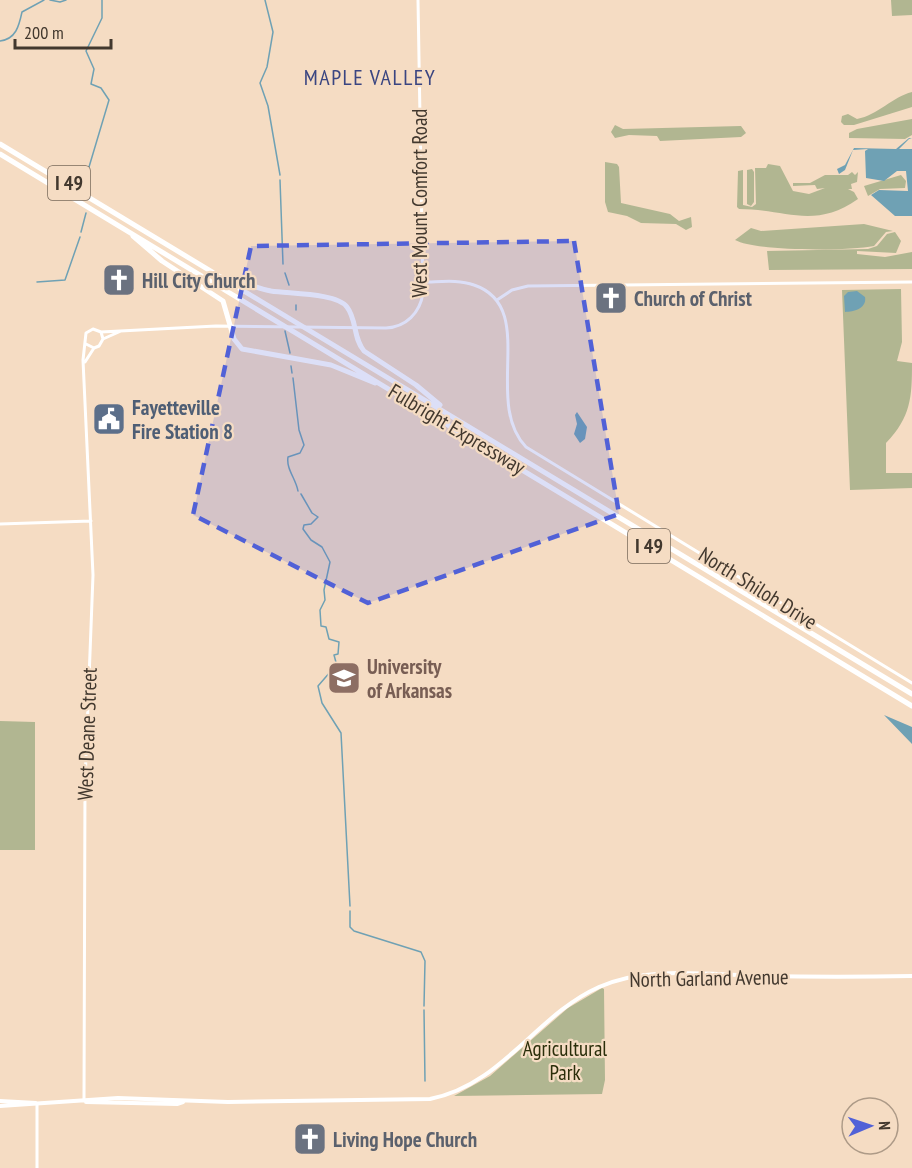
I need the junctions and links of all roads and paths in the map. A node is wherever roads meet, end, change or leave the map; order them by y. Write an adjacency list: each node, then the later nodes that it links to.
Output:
1 (418, 0): 6 (street, West Mount Comfort Road)
2 (0, 144): 5 (highway, Fulbright Expressway / I 49)
3 (0, 154): 4 (highway, Fulbright Expressway / I 49)
4 (119, 224): 9 (highway); 17 (highway, Fulbright Expressway / I 49)
5 (219, 275): 10 (highway); 18 (highway, Fulbright Expressway / I 49)
6 (423, 282): 8 (street); 10 (street, West Mount Comfort Road)
7 (912, 282): 8 (street)
8 (497, 300): 21 (street, North Shiloh Drive)
9 (230, 326): 10 (street); 11 (street); 17 (highway)
10 (354, 327): 18 (highway)
11 (122, 330): 12 (street); 13 (street)
12 (101, 332): 13 (street); 14 (street)
13 (103, 339): 15 (street)
14 (86, 344): 15 (street); 16 (street, West Deane Street)
15 (94, 348): 16 (street)
16 (84, 366): 19 (street, West Deane Street)
17 (385, 386): 23 (highway, Fulbright Expressway / I 49)
18 (450, 414): 22 (highway, Fulbright Expressway / I 49)
19 (91, 521): 20 (street); 26 (street, West Deane Street)
20 (0, 524)
21 (912, 683)
22 (912, 694)
23 (912, 706)
24 (912, 976): 26 (main road, North Garland Avenue)
25 (0, 1101): 27 (main road, North Garland Avenue)
26 (84, 1101): 27 (main road, North Garland Avenue)
27 (37, 1103): 28 (main road, North Garland Avenue); 29 (street)
28 (0, 1106)
29 (38, 1168)

